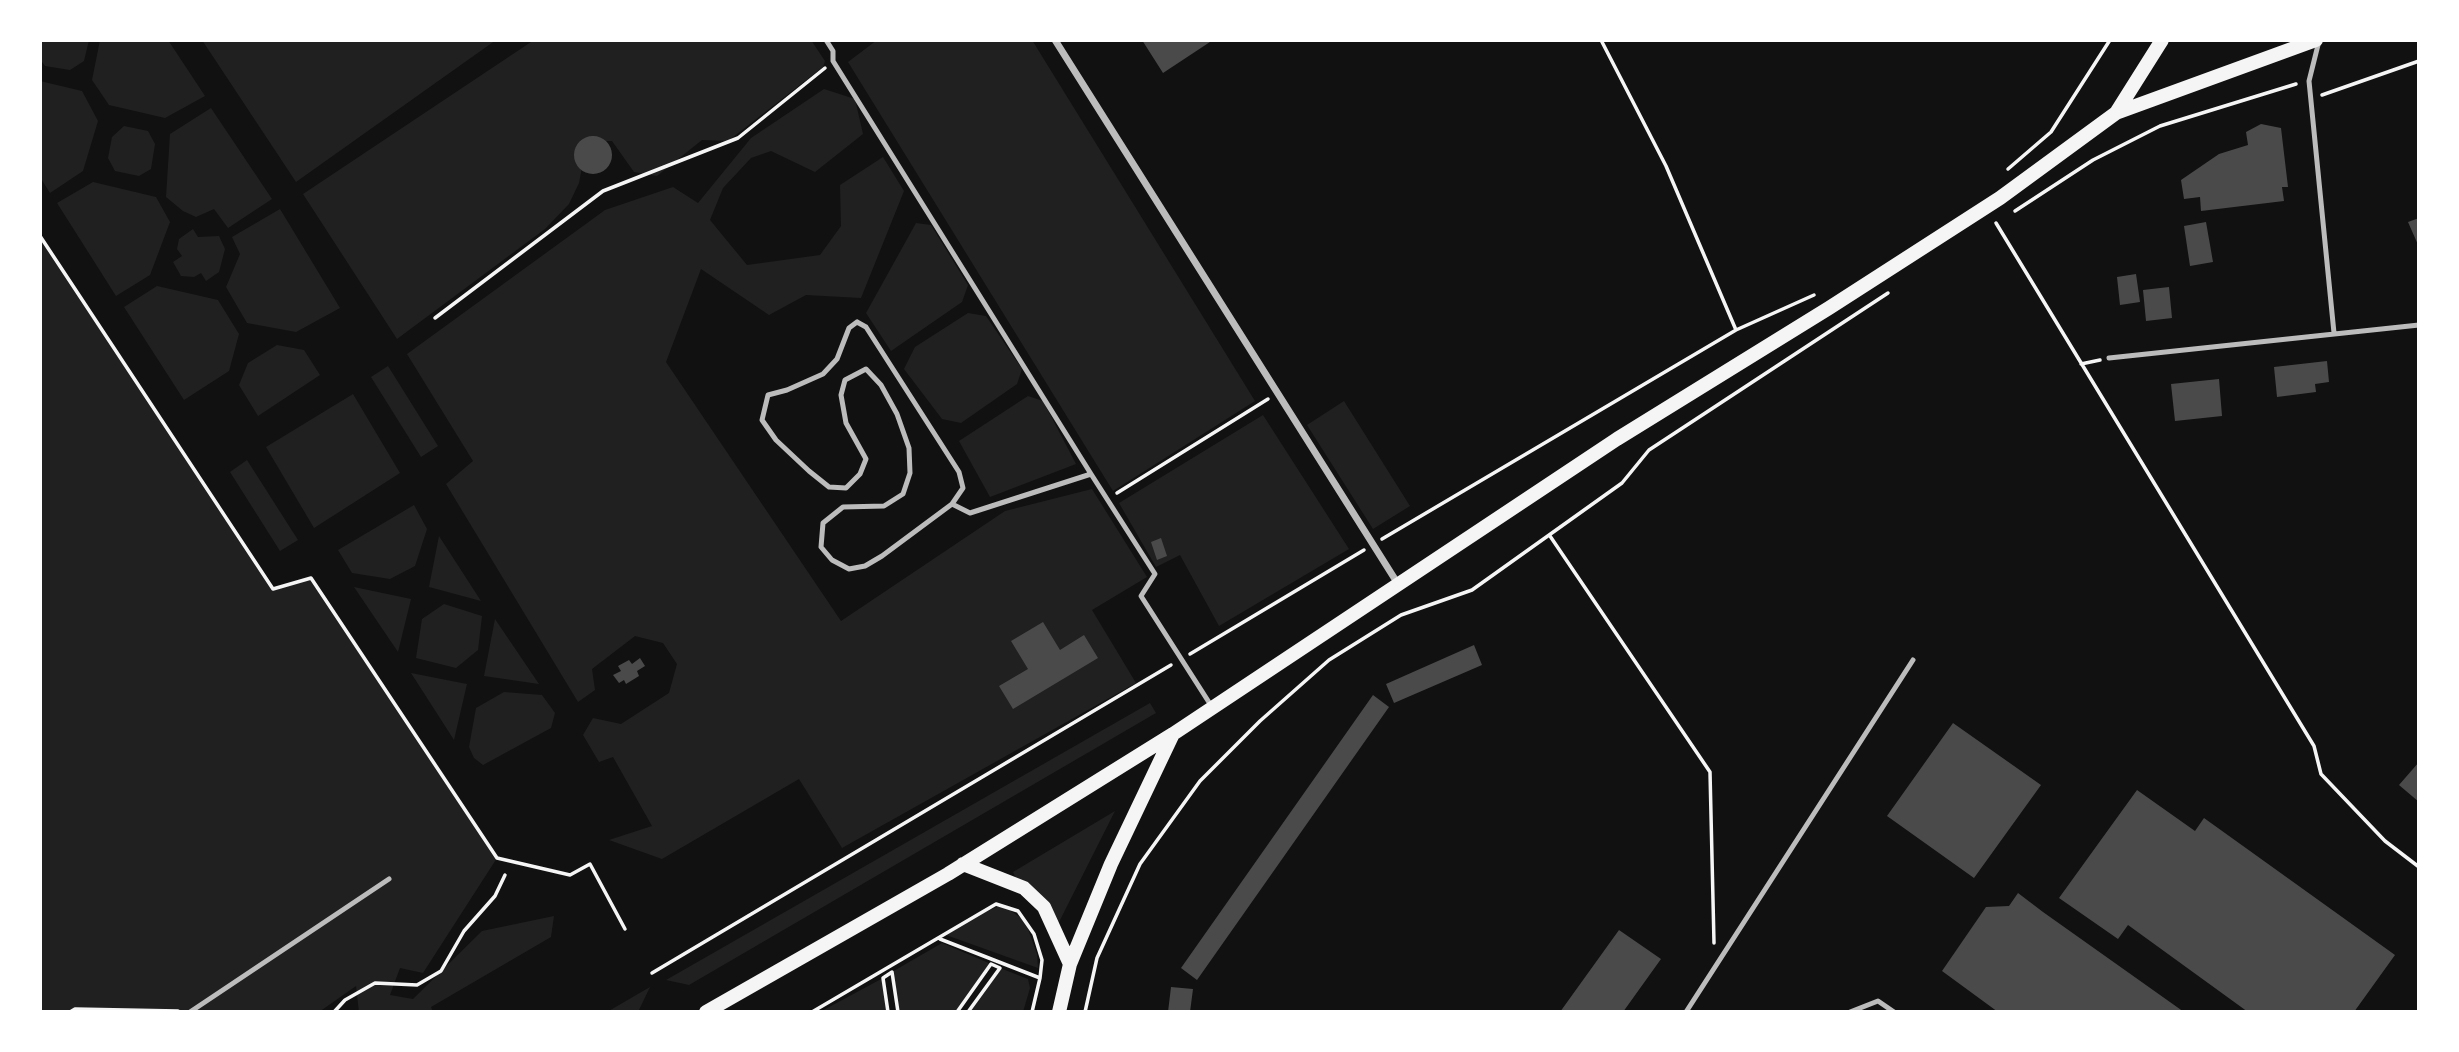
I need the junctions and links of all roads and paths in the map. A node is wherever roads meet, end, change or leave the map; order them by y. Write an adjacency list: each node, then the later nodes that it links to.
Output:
1 (826, 40): 7 (lane)
2 (1055, 40): 23 (street)
3 (1601, 40): 16 (path)
4 (2110, 40): 12 (path)
5 (2162, 40): 11 (main road)
6 (2318, 40): 9 (lane); 11 (main road)
7 (834, 61): 17 (path); 24 (lane)
8 (2419, 61): 10 (path)
9 (2309, 80): 10 (lane); 13 (path)
10 (2311, 99): 20 (lane)
11 (2116, 113): 28 (main road)
12 (2000, 176)
13 (2009, 214)
14 (1996, 223): 22 (path)
15 (40, 236): 36 (path)
16 (1819, 293)
17 (435, 318)
18 (1840, 324): 27 (path)
19 (2419, 325): 20 (lane)
20 (2334, 333): 21 (lane)
21 (2109, 358): 22 (path)
22 (2081, 364): 33 (path)
23 (1279, 393): 25 (path); 28 (street)
24 (1091, 474): 25 (lane); 26 (lane)
25 (1107, 499): 30 (lane)
26 (952, 505): 26 (lane)
27 (1550, 536): 39 (path); 53 (path)
28 (1399, 585): 30 (main road)
29 (1913, 660): 39 (lane)
30 (1212, 707): 31 (main road)
31 (1173, 734): 32 (main road); 38 (main road)
32 (963, 864): 38 (main road); 45 (main road)
33 (2419, 867)
34 (505, 875): 44 (path)
35 (389, 879): 42 (lane)
36 (625, 929)
37 (939, 939): 40 (path); 41 (path); 41 (path)
38 (1070, 964): 52 (main road)
39 (1715, 966): 54 (lane)
40 (885, 974): 46 (path); 47 (path); 48 (path)
41 (1040, 978): 51 (path)
42 (190, 1011): 43 (path)
43 (70, 1012)
44 (334, 1012)
45 (706, 1012)
46 (812, 1012)
47 (888, 1012)
48 (898, 1012)
49 (957, 1012): 50 (path)
50 (968, 1012)
51 (1032, 1012)
52 (1059, 1012)
53 (1085, 1012)
54 (1686, 1012)
55 (1850, 1012): 56 (lane)
56 (1894, 1012)

